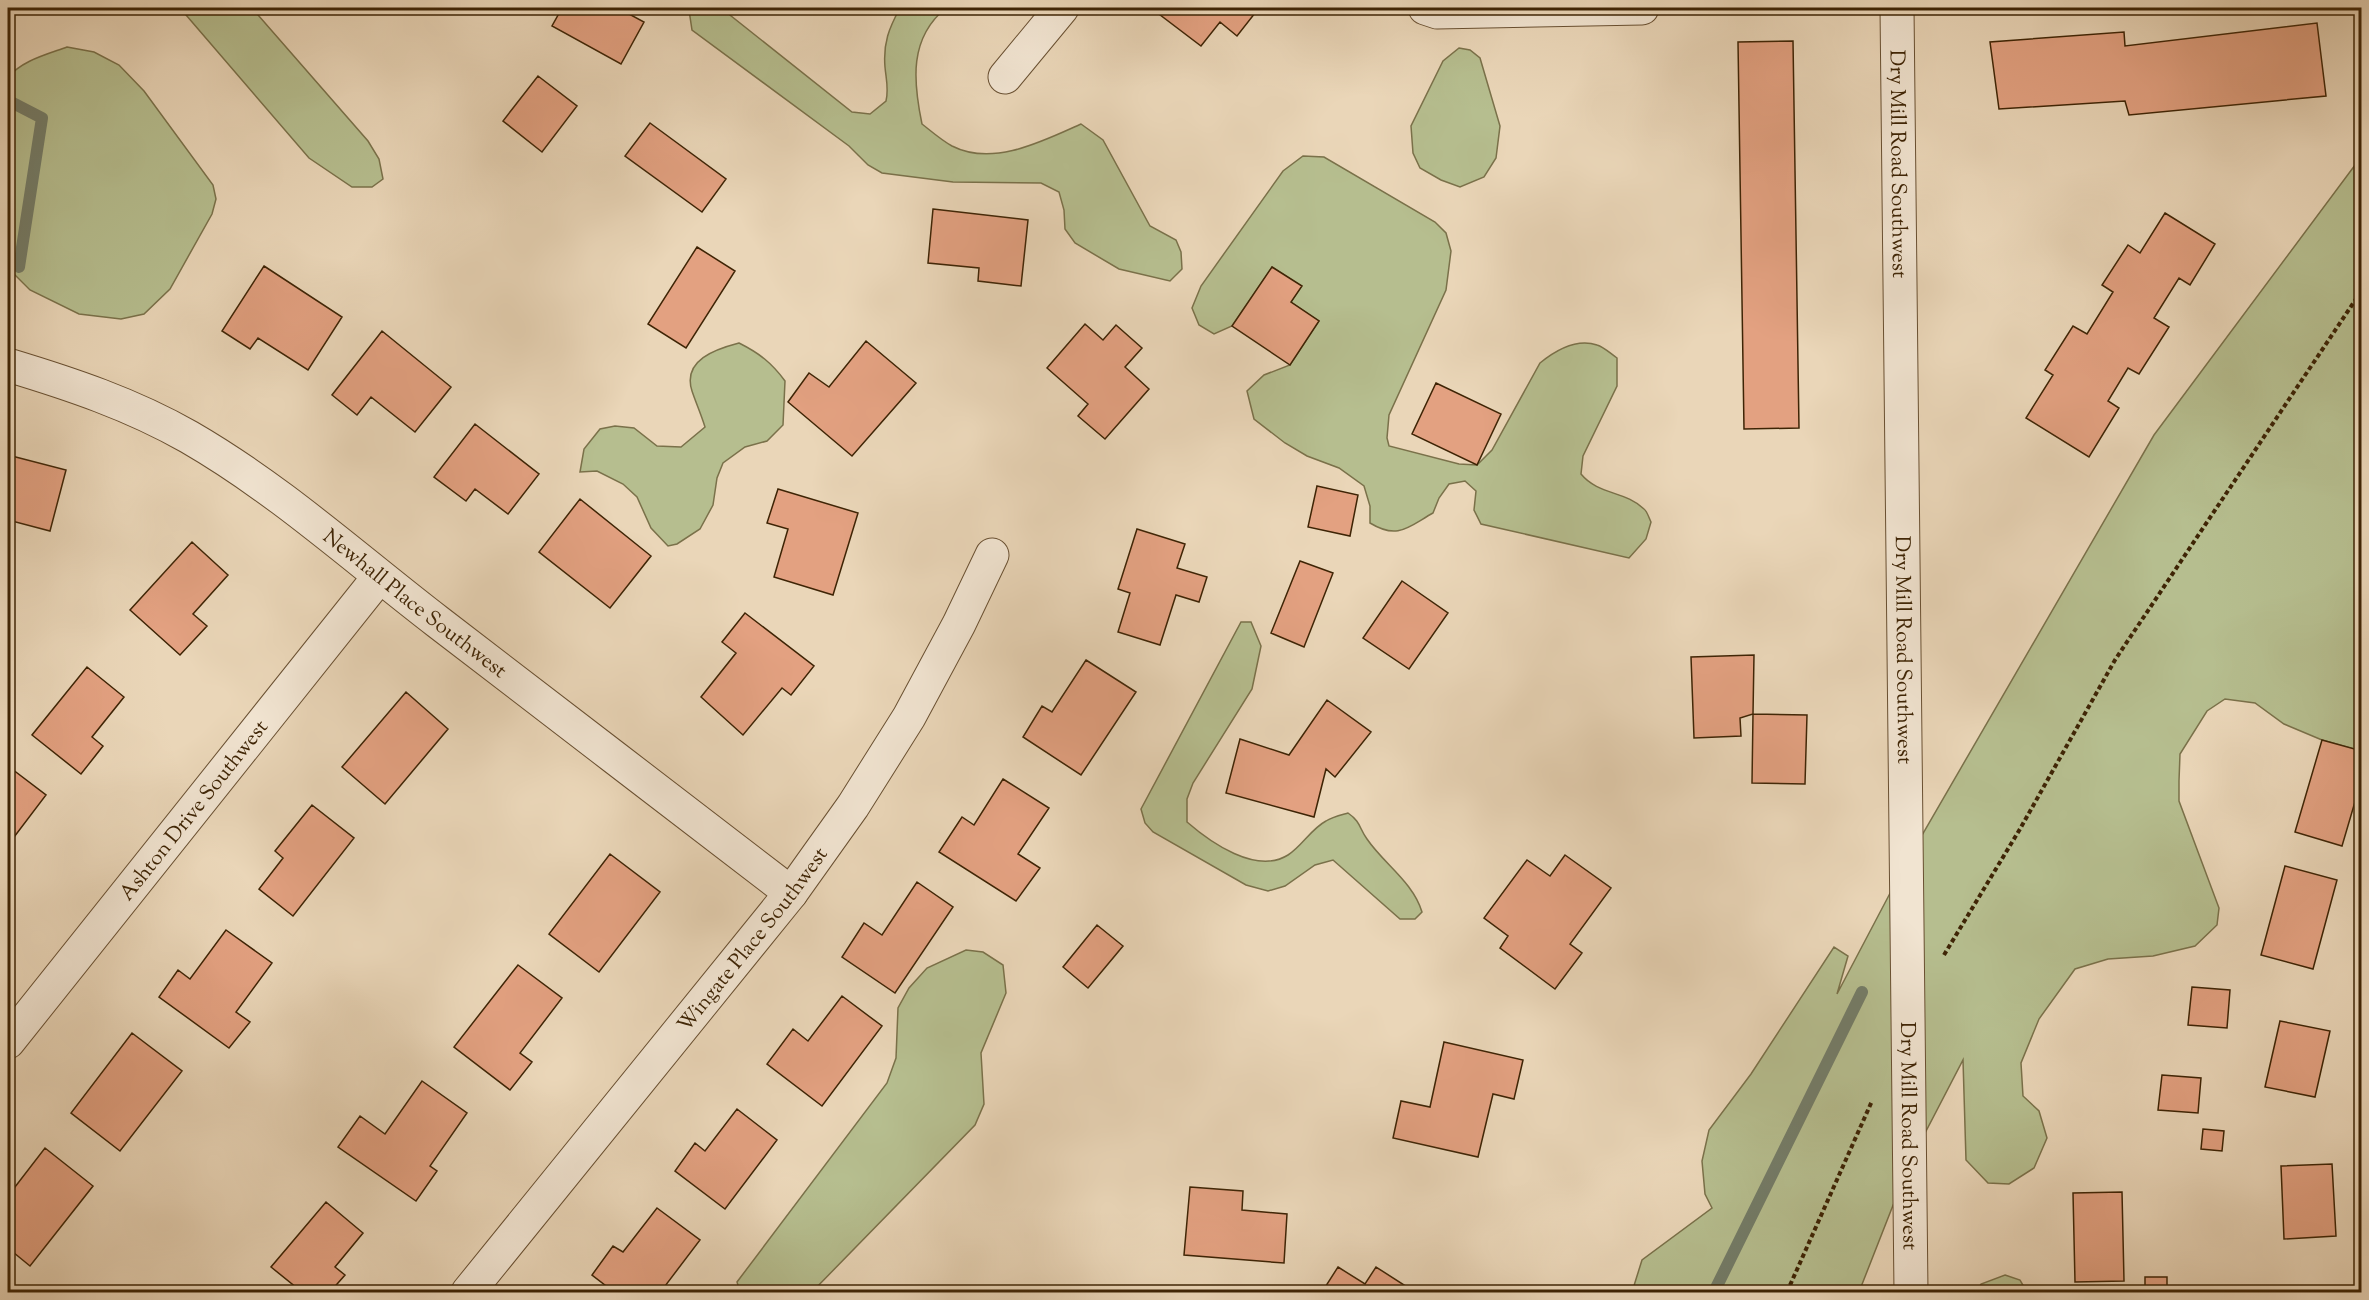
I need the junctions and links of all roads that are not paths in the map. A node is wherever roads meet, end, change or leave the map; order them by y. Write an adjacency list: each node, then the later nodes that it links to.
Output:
1 (1062, 8): 5 (street)
2 (1425, 8): 3 (street)
3 (1642, 8)
4 (1897, 8): 12 (street, Dry Mill Road Southwest)
5 (1005, 77)
6 (8, 365): 8 (street, Newhall Place Southwest)
7 (992, 555): 9 (street, Wingate Place Southwest)
8 (379, 577): 9 (street, Newhall Place Southwest); 10 (street, Ashton Drive Southwest)
9 (791, 893): 11 (street, Wingate Place Southwest)
10 (8, 1042)
11 (468, 1293)
12 (1911, 1293)

